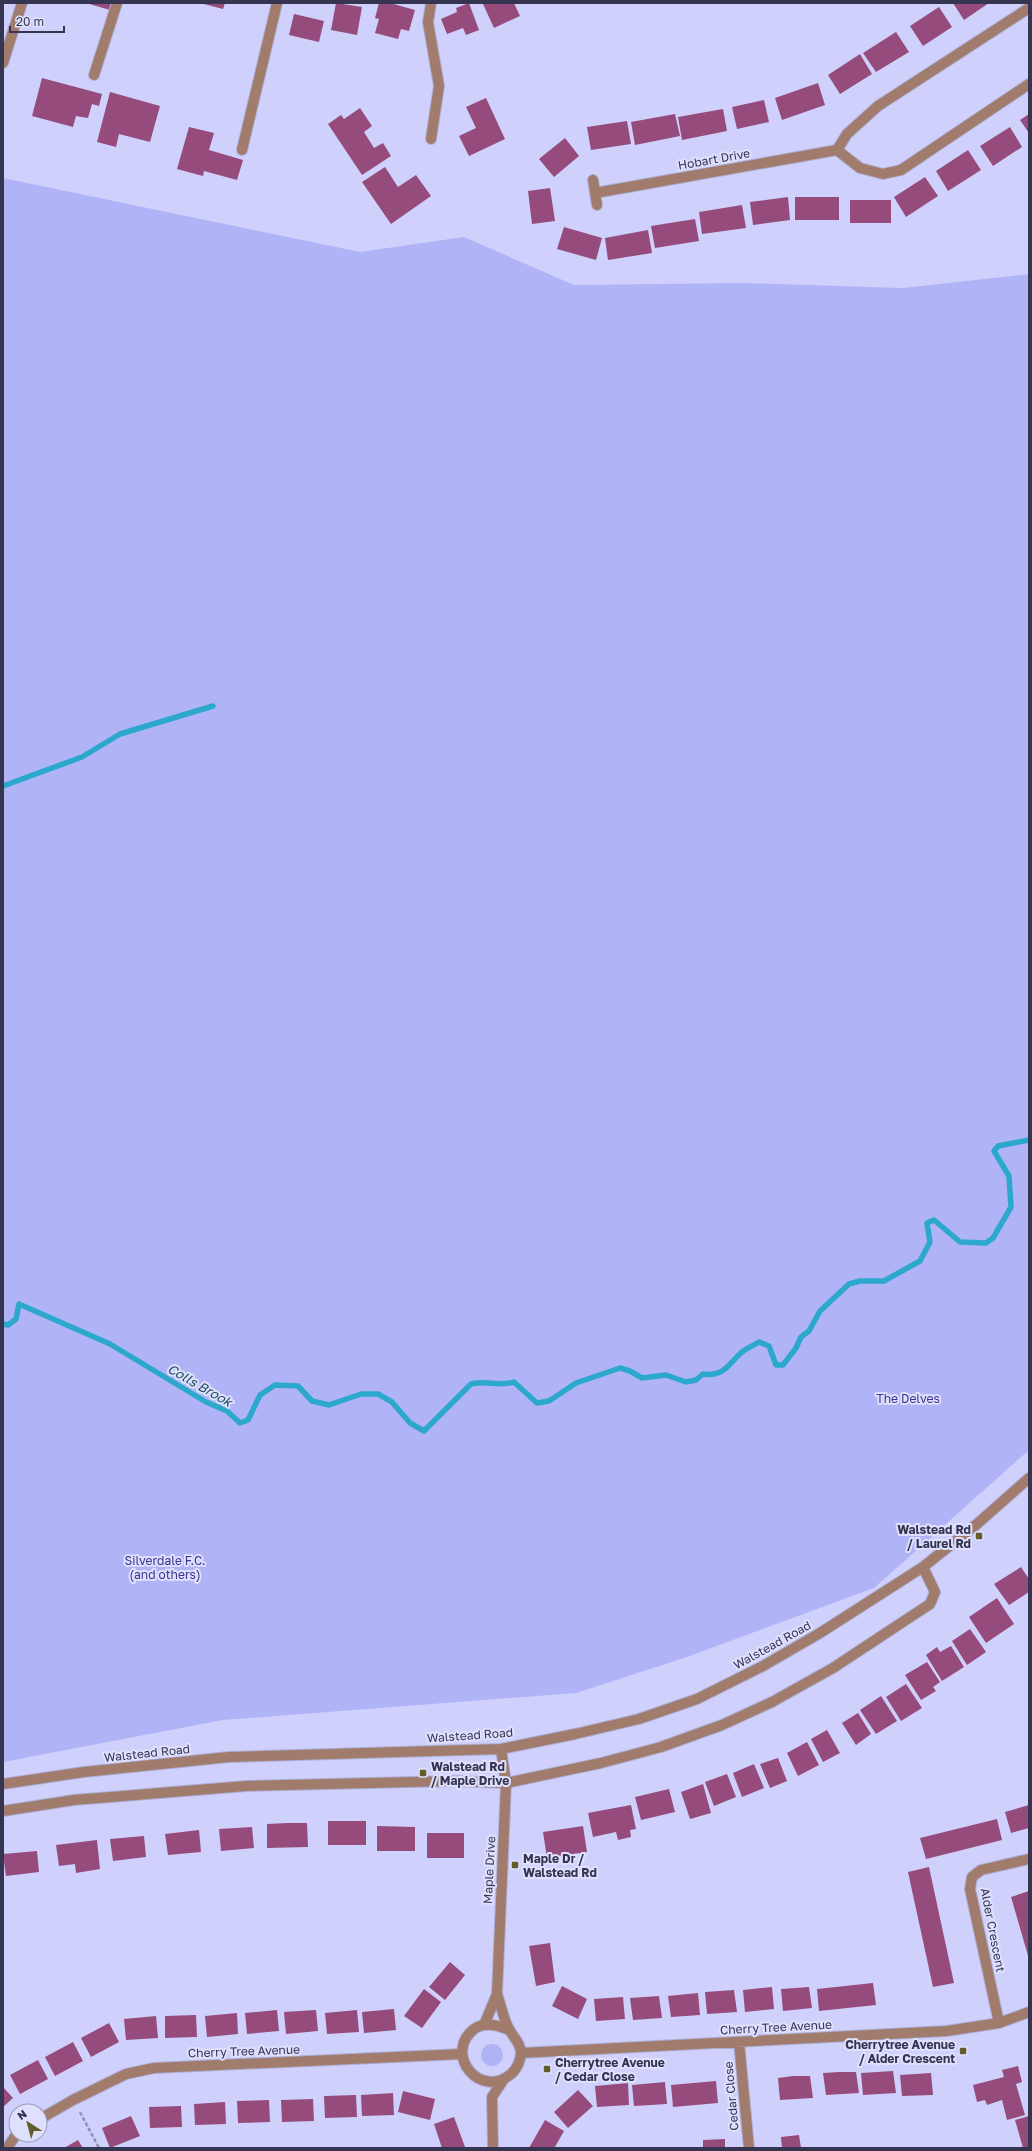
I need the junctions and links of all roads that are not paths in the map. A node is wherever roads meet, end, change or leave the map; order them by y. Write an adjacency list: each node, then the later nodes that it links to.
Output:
1 (22, 3): 6 (street)
2 (116, 3): 7 (street)
3 (277, 3): 10 (street)
4 (432, 3): 9 (street)
5 (1029, 8): 11 (street)
6 (3, 63)
7 (94, 75)
8 (1029, 84): 11 (street)
9 (431, 139)
10 (242, 150)
11 (837, 150): 13 (street, Hobart Drive)
12 (594, 180): 13 (street)
13 (594, 193): 14 (street)
14 (597, 205)
15 (1029, 1478): 16 (street, Walstead Road)
16 (923, 1567): 17 (street, Walstead Road); 18 (street)
17 (501, 1749): 18 (street, Maple Drive); 19 (street, Walstead Road)
18 (506, 1783): 20 (street); 22 (street, Maple Drive)
19 (3, 1784)
20 (3, 1811)
21 (1029, 1859): 24 (street, Alder Crescent)
22 (497, 1994): 25 (street, Maple Drive); 26 (street, Maple Drive)
23 (1029, 2012): 24 (street, Cherry Tree Avenue)
24 (999, 2023): 27 (street, Cherry Tree Avenue)
25 (484, 2025): 26 (street); 29 (street, Maple Drive)
26 (509, 2030): 28 (street, Maple Drive)
27 (739, 2042): 28 (street, Cherry Tree Avenue); 35 (street, Cedar Close)
28 (521, 2053): 31 (street)
29 (462, 2054): 30 (street); 33 (street, Cherry Tree Avenue)
30 (475, 2077): 31 (street); 32 (street)
31 (504, 2079): 32 (street)
32 (492, 2097): 34 (street)
33 (48, 2114)
34 (493, 2148)
35 (749, 2148)

